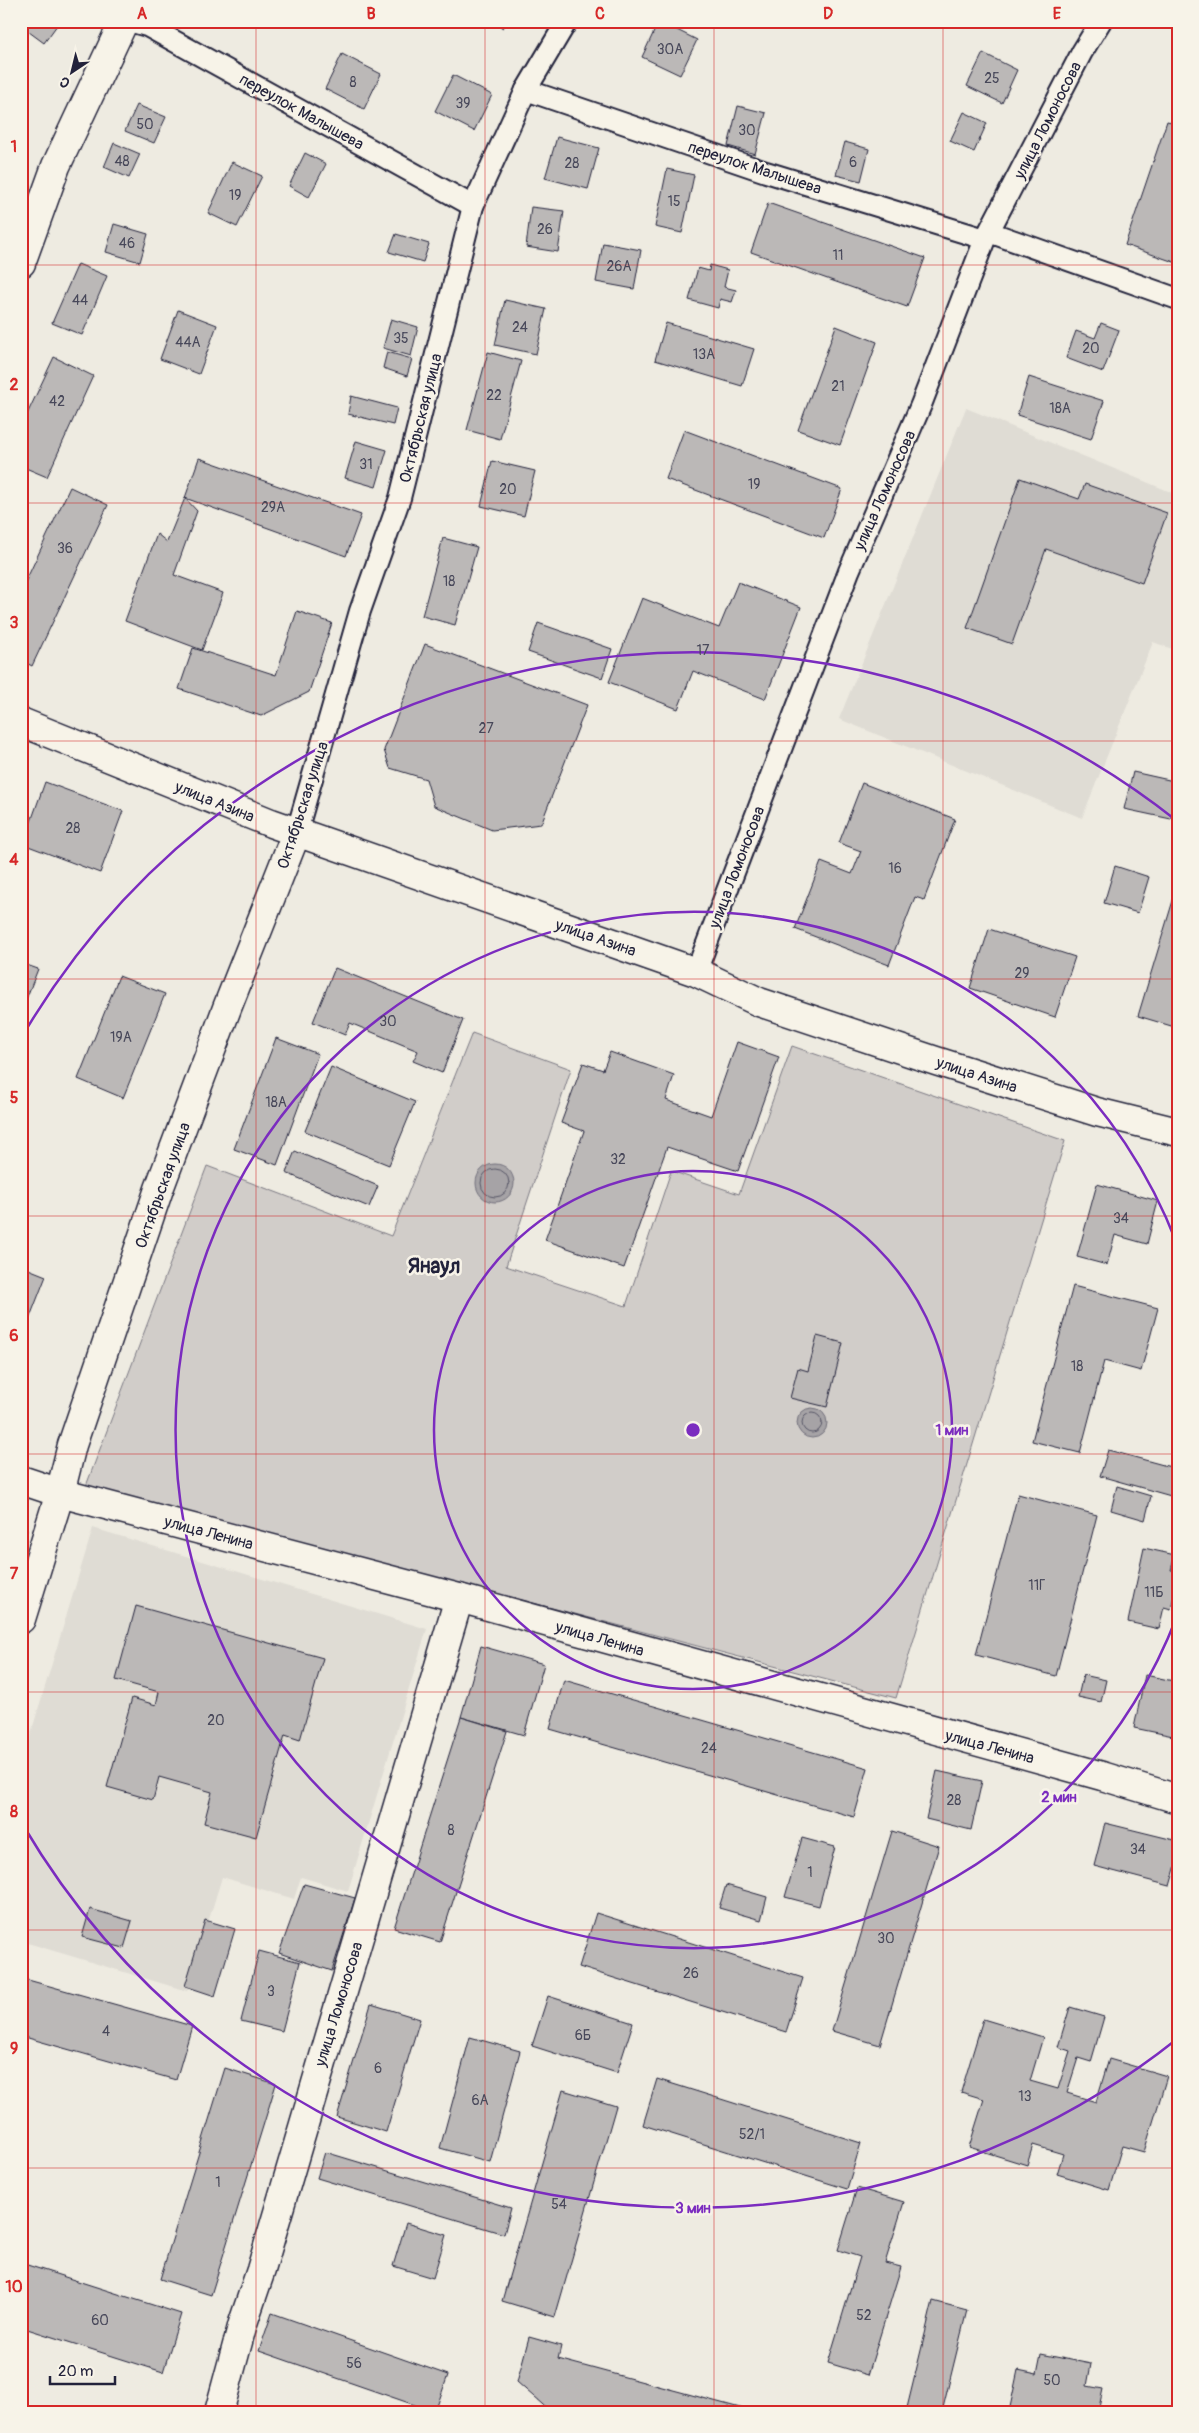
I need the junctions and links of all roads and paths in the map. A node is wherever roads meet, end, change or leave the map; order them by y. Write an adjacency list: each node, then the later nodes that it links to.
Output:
1 (124, 21): 8 (street)
2 (129, 21): 6 (street, переулок Малышева)
3 (567, 21): 5 (street, Октябрьская улица)
4 (1101, 21): 7 (street, улица Ломоносова)
5 (526, 90): 6 (street, Октябрьская улица); 7 (street, переулок Малышева)
6 (473, 206): 11 (street, Октябрьская улица)
7 (987, 236): 9 (street, переулок Малышева); 12 (street, улица Ломоносова)
8 (21, 263)
9 (1178, 299)
10 (21, 722): 11 (street, улица Азина)
11 (297, 831): 12 (street, улица Азина); 15 (street, Октябрьская улица)
12 (696, 972): 13 (street, улица Азина)
13 (1178, 1132)
14 (21, 1480): 15 (street, улица Ленина)
15 (60, 1493): 16 (street, улица Ленина); 17 (street, Октябрьская улица)
16 (459, 1598): 18 (street, улица Ленина); 19 (street, улица Ломоносова)
17 (21, 1619)
18 (1178, 1799)
19 (219, 2412)

